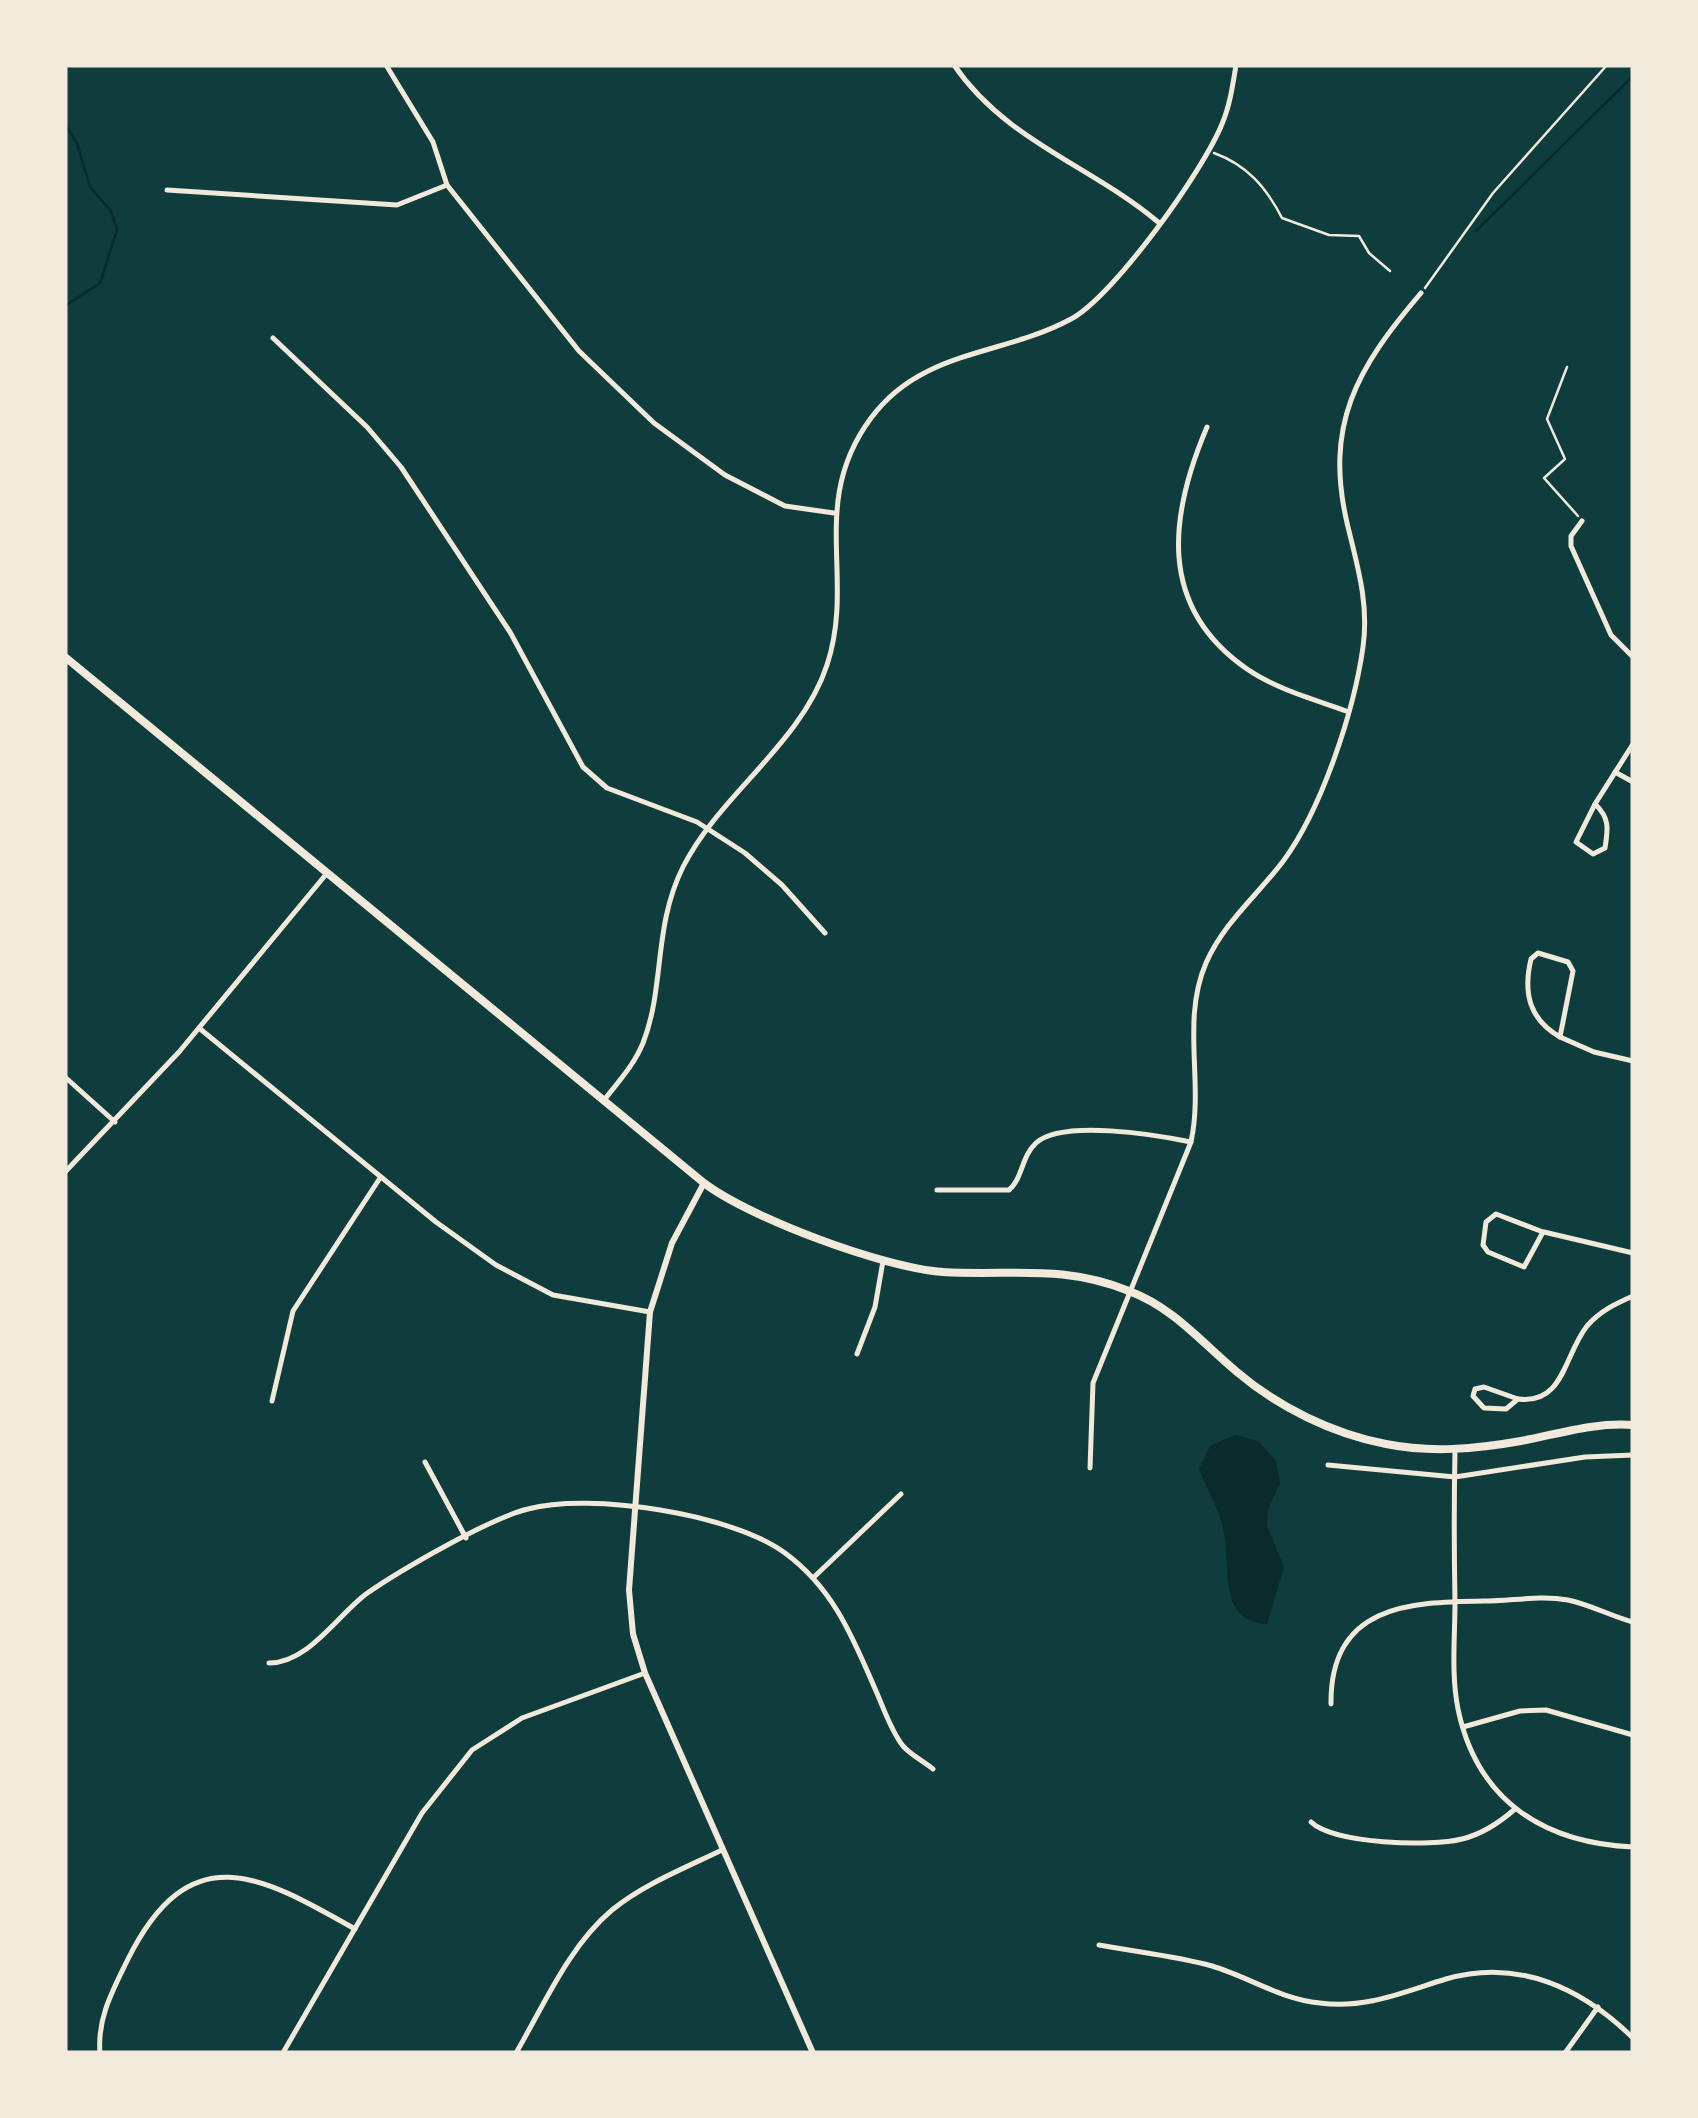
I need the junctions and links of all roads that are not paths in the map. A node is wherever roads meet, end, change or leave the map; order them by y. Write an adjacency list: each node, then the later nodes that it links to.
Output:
1 (386, 65): 4 (street)
2 (954, 65): 6 (street)
3 (1236, 65): 6 (street)
4 (446, 185): 5 (street); 10 (street)
5 (167, 190)
6 (1158, 222): 10 (street)
7 (1421, 293): 14 (street)
8 (273, 338): 19 (street)
9 (1207, 427): 14 (street)
10 (834, 513): 19 (street)
11 (1582, 520): 13 (street)
12 (65, 657): 20 (main road)
13 (1633, 657)
14 (1346, 711): 28 (street)
15 (1633, 744): 16 (street)
16 (1616, 772): 17 (street); 18 (street)
17 (1633, 782)
18 (1596, 804): 18 (street)
19 (707, 828): 21 (street); 26 (street)
20 (328, 872): 22 (street); 26 (main road)
21 (825, 932)
22 (199, 1028): 27 (street); 30 (street)
23 (1560, 1036): 23 (street); 24 (street)
24 (1633, 1060)
25 (65, 1078): 27 (street)
26 (604, 1099): 31 (main road)
27 (115, 1122): 29 (street)
28 (1191, 1142): 32 (street); 36 (street)
29 (65, 1172)
30 (380, 1178): 38 (street); 41 (street)
31 (704, 1183): 35 (main road); 38 (street)
32 (937, 1190)
33 (1543, 1232): 33 (street); 34 (street)
34 (1633, 1253)
35 (884, 1258): 36 (main road); 39 (street)
36 (1131, 1291): 43 (main road); 47 (street)
37 (1633, 1296): 40 (street)
38 (650, 1312): 50 (street)
39 (857, 1354)
40 (1518, 1399): 40 (street)
41 (272, 1401)
42 (1633, 1425): 43 (main road)
43 (1455, 1450): 48 (street)
44 (1633, 1455): 48 (street)
45 (425, 1462): 51 (street)
46 (1328, 1465): 48 (street)
47 (1090, 1468)
48 (1454, 1477): 53 (street)
49 (901, 1494): 52 (street)
50 (633, 1509): 51 (street); 52 (street); 56 (street)
51 (466, 1538): 55 (street)
52 (814, 1578): 60 (street)
53 (1454, 1599): 54 (street); 57 (street); 58 (street)
54 (1633, 1622)
55 (269, 1664)
56 (646, 1674): 64 (street); 65 (street)
57 (1331, 1704)
58 (1463, 1727): 59 (street); 61 (street)
59 (1633, 1735)
60 (934, 1768)
61 (1515, 1809): 62 (street); 63 (street)
62 (1311, 1822)
63 (1633, 1847)
64 (722, 1850): 71 (street); 72 (street)
65 (355, 1929): 69 (street); 70 (street)
66 (1099, 1946): 67 (street)
67 (1598, 2007): 68 (street); 73 (street)
68 (1633, 2038)
69 (284, 2051)
70 (100, 2053)
71 (516, 2053)
72 (813, 2053)
73 (1565, 2053)

